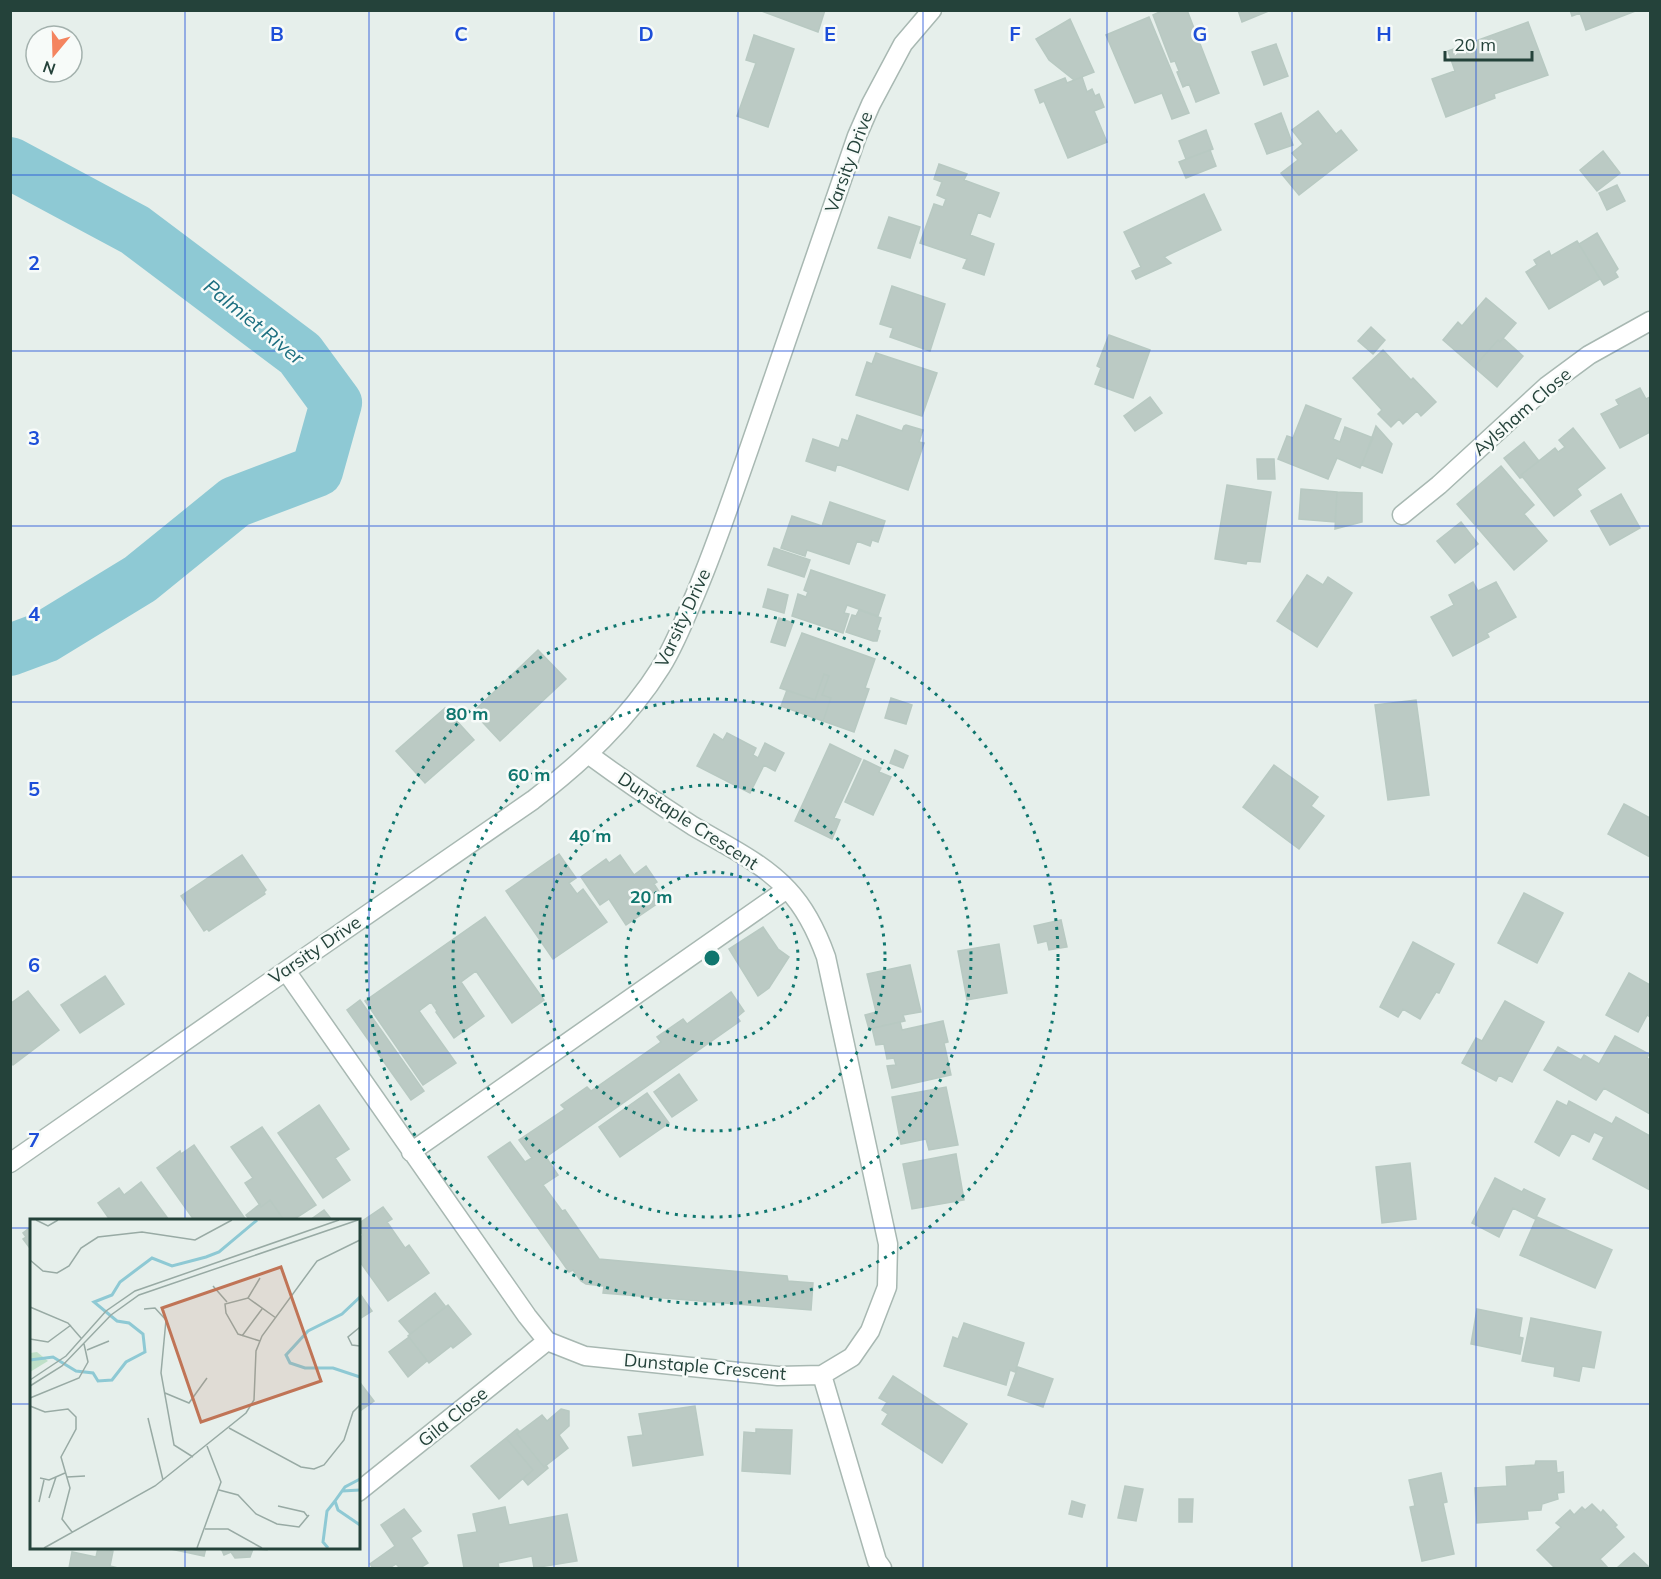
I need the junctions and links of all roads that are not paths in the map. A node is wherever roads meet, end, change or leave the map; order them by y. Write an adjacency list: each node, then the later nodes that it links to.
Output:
1 (932, 10): 4 (street, Varsity Drive)
2 (1650, 321): 3 (street, Aylsham Close)
3 (1402, 515)
4 (588, 754): 5 (street, Dunstaple Crescent); 6 (street, Varsity Drive)
5 (787, 889): 7 (street); 10 (street, Dunstaple Crescent)
6 (286, 971): 7 (street, Dunstaple Crescent); 8 (street, Varsity Drive)
7 (411, 1152): 9 (street, Dunstaple Crescent)
8 (10, 1163)
9 (547, 1341): 10 (street, Dunstaple Crescent); 11 (street, Gila Close)
10 (822, 1375): 12 (street)
11 (360, 1490)
12 (882, 1569)

